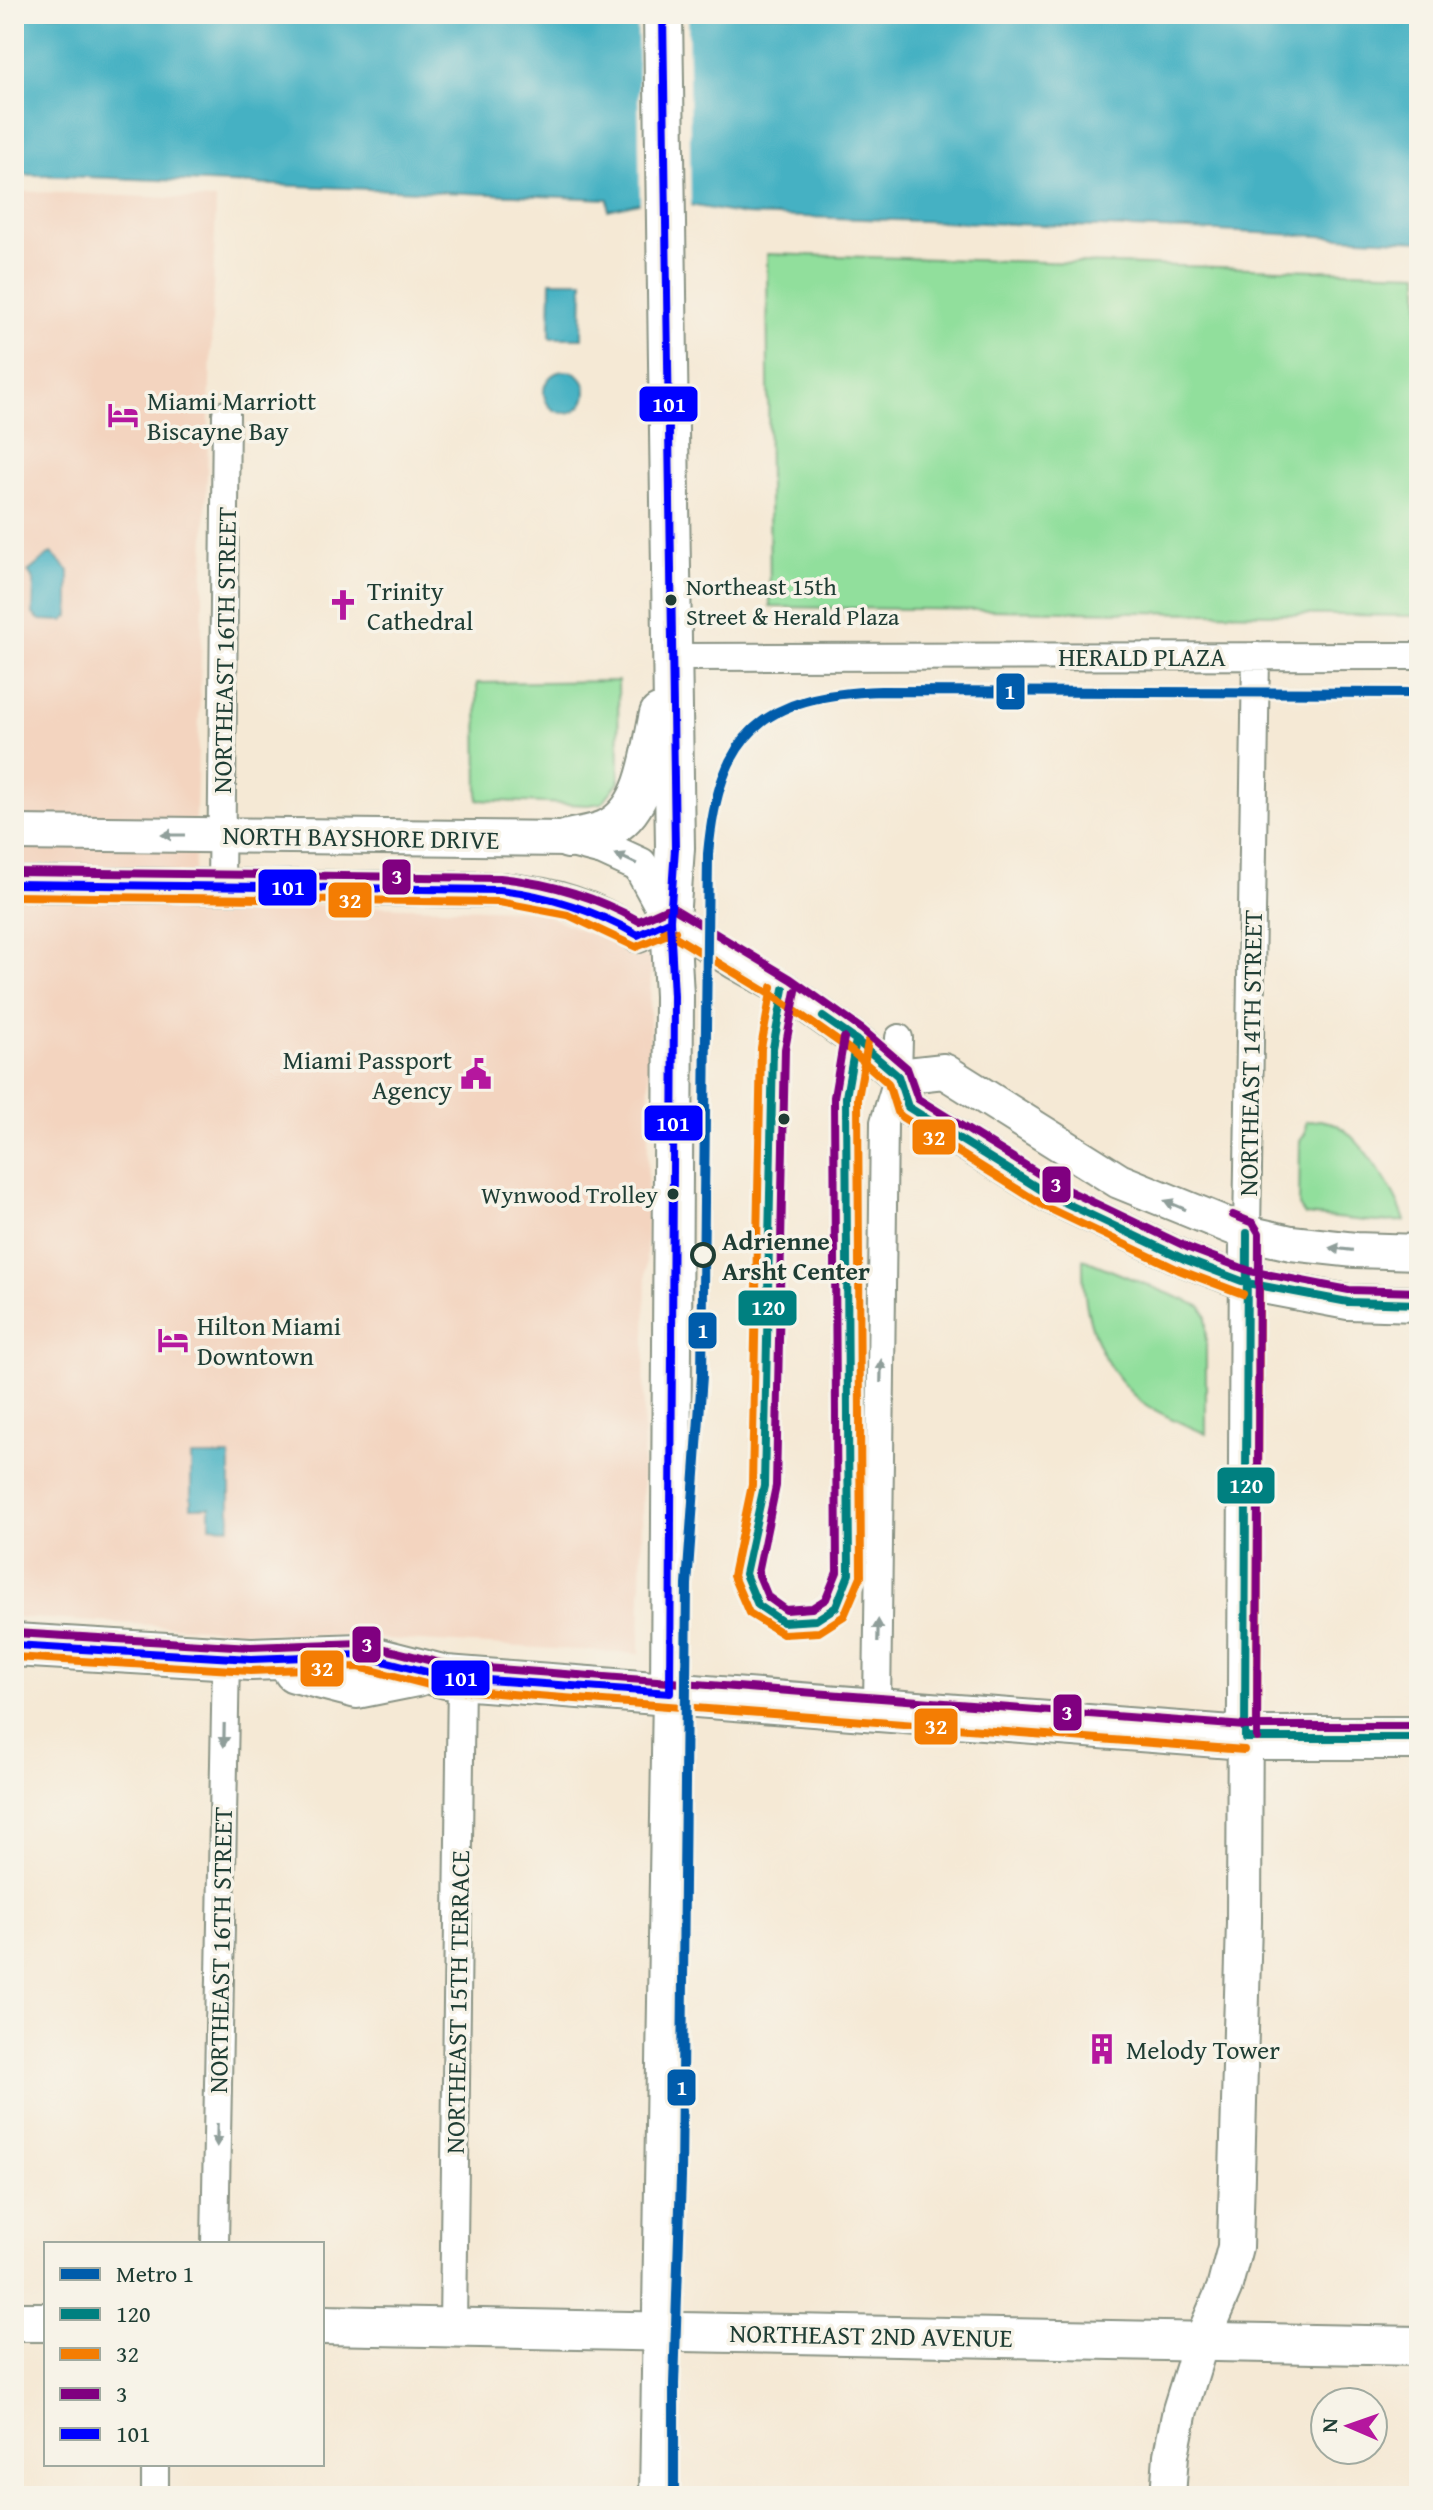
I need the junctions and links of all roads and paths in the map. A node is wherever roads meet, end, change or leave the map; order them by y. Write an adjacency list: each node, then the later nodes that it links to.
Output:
1 (663, 14): 5 (main road)
2 (226, 414): 7 (street, NORTHEAST 16TH STREET)
3 (1256, 656): 4 (street, HERALD PLAZA); 5 (street, HERALD PLAZA); 14 (street, NORTHEAST 14TH STREET)
4 (1419, 656)
5 (673, 657): 8 (main road); 11 (main road)
6 (14, 833): 7 (street, NORTH BAYSHORE DRIVE, one-way to 6)
7 (222, 835): 8 (street, NORTH BAYSHORE DRIVE); 10 (street, NORTHEAST 16TH STREET)
8 (568, 839): 11 (street, NORTH BAYSHORE DRIVE, one-way to 8)
9 (14, 884): 10 (street, NORTH BAYSHORE DRIVE)
10 (221, 886): 11 (street, NORTH BAYSHORE DRIVE)
11 (670, 920): 13 (street, NORTH BAYSHORE DRIVE); 21 (main road)
12 (899, 1038): 13 (street)
13 (898, 1076): 14 (street, one-way to 13); 16 (street, NORTH BAYSHORE DRIVE); 22 (street, one-way to 13)
14 (1247, 1233): 15 (street, one-way to 14); 16 (street, NORTHEAST 14TH STREET)
15 (1419, 1252)
16 (1247, 1283): 17 (street, NORTH BAYSHORE DRIVE); 23 (street, NORTHEAST 14TH STREET)
17 (1419, 1304)
18 (14, 1645): 19 (main road)
19 (238, 1658): 20 (main road); 25 (street, NORTHEAST 16TH STREET, one-way to 25)
20 (446, 1675): 21 (main road); 29 (street, NORTHEAST 15TH TERRACE)
21 (670, 1693): 22 (main road); 30 (street)
22 (877, 1709): 23 (main road)
23 (1245, 1738): 24 (main road); 31 (street, NORTHEAST 14TH STREET)
24 (1419, 1738)
25 (215, 2242)
26 (14, 2322): 27 (main road)
27 (44, 2322)
28 (324, 2325): 29 (main road, NORTHEAST 2ND AVENUE)
29 (453, 2327): 30 (main road, NORTHEAST 2ND AVENUE)
30 (659, 2331): 31 (main road, NORTHEAST 2ND AVENUE); 35 (street)
31 (1201, 2342): 32 (main road, NORTHEAST 2ND AVENUE); 36 (street, NORTHEAST 14TH STREET)
32 (1419, 2346)
33 (155, 2466): 34 (street)
34 (155, 2496)
35 (657, 2496)
36 (1168, 2496)

